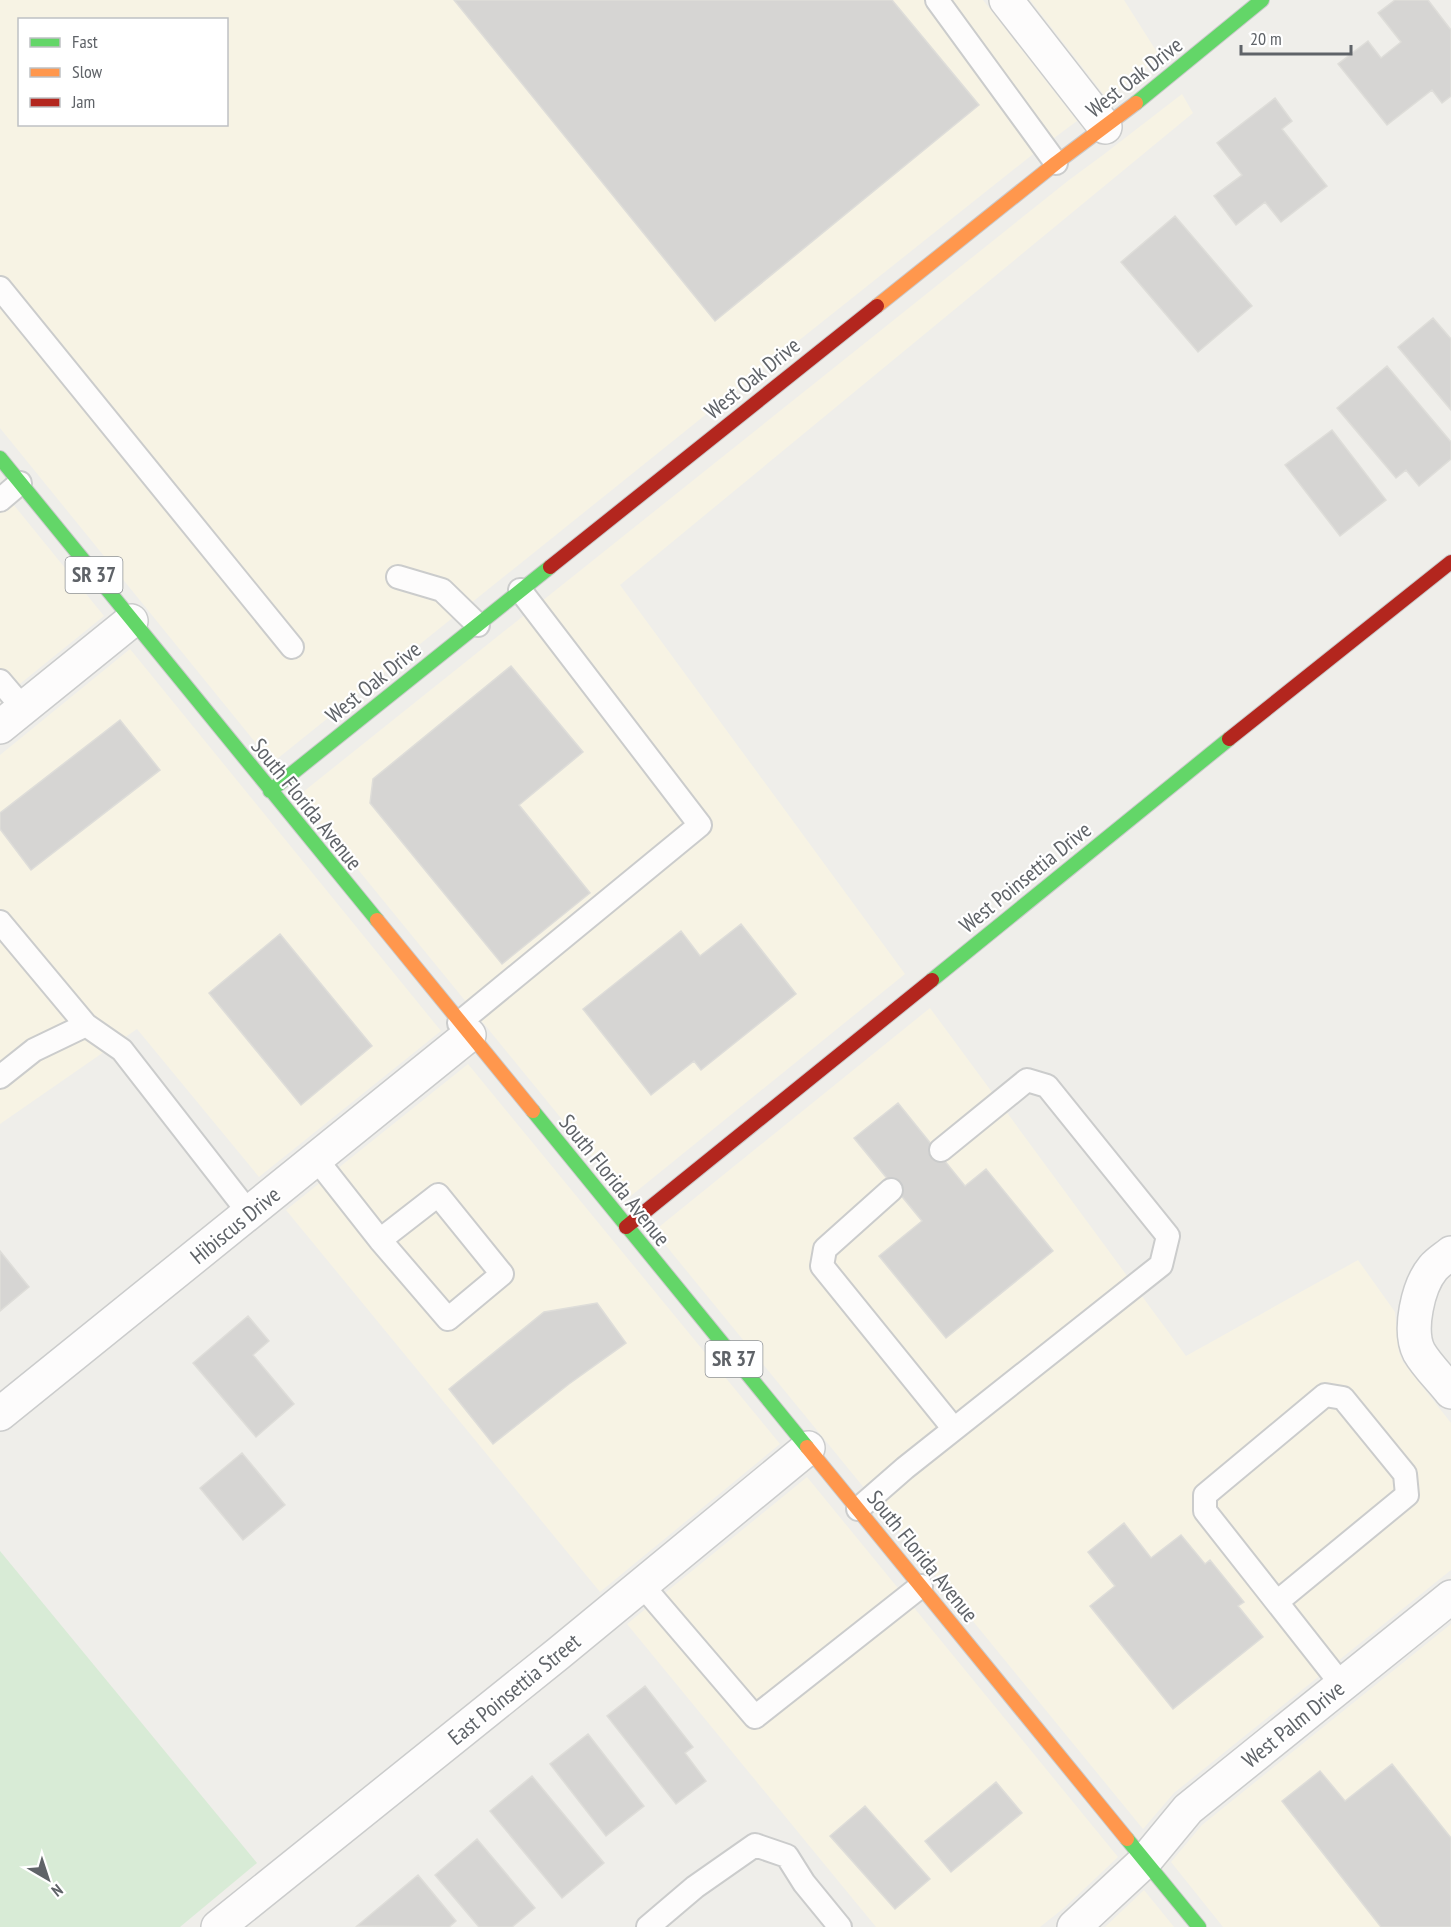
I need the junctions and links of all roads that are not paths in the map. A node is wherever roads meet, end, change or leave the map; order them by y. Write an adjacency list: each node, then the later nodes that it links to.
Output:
1 (938, 0): 5 (lane)
2 (1006, 0): 4 (street)
3 (1262, 0): 4 (street, West Oak Drive)
4 (1106, 127): 5 (street, West Oak Drive)
5 (1056, 163): 12 (street, West Oak Drive)
6 (0, 288): 15 (lane)
7 (0, 458): 8 (street, South Florida Avenue / SR 37)
8 (20, 483): 9 (lane); 13 (street, South Florida Avenue / SR 37)
9 (0, 501)
10 (1451, 562): 27 (street, West Poinsettia Drive)
11 (398, 577): 14 (lane)
12 (520, 590): 14 (street, West Oak Drive); 21 (lane)
13 (131, 621): 17 (street); 18 (street, South Florida Avenue / SR 37)
14 (478, 625): 18 (street, West Oak Drive)
15 (292, 647)
16 (0, 681): 17 (lane)
17 (12, 717)
18 (270, 791): 21 (street, South Florida Avenue / SR 37)
19 (0, 922): 20 (lane)
20 (86, 1024): 22 (lane); 26 (lane)
21 (464, 1029): 24 (street, Hibiscus Drive); 27 (street, South Florida Avenue / SR 37)
22 (0, 1077)
23 (941, 1150): 32 (lane)
24 (317, 1160): 26 (street, Hibiscus Drive); 28 (lane)
25 (891, 1190): 32 (lane)
26 (249, 1213): 31 (street, Hibiscus Drive)
27 (626, 1227): 33 (street, South Florida Avenue / SR 37)
28 (380, 1240): 28 (lane)
29 (1451, 1253): 30 (street)
30 (1451, 1392)
31 (0, 1414)
32 (954, 1429): 34 (lane)
33 (808, 1448): 34 (street, South Florida Avenue / SR 37); 35 (street, East Poinsettia Street)
34 (858, 1509): 36 (street, South Florida Avenue / SR 37)
35 (642, 1585): 36 (lane); 41 (street, East Poinsettia Street)
36 (921, 1586): 40 (street, South Florida Avenue / SR 37)
37 (1451, 1597): 39 (street, West Palm Drive)
38 (1277, 1602): 38 (lane); 39 (lane)
39 (1342, 1685): 40 (street, West Palm Drive)
40 (1145, 1861): 44 (street, West Palm Drive); 45 (street, South Florida Avenue / SR 37)
41 (218, 1927)
42 (648, 1927): 43 (lane)
43 (840, 1927)
44 (1074, 1927)
45 (1199, 1927)

